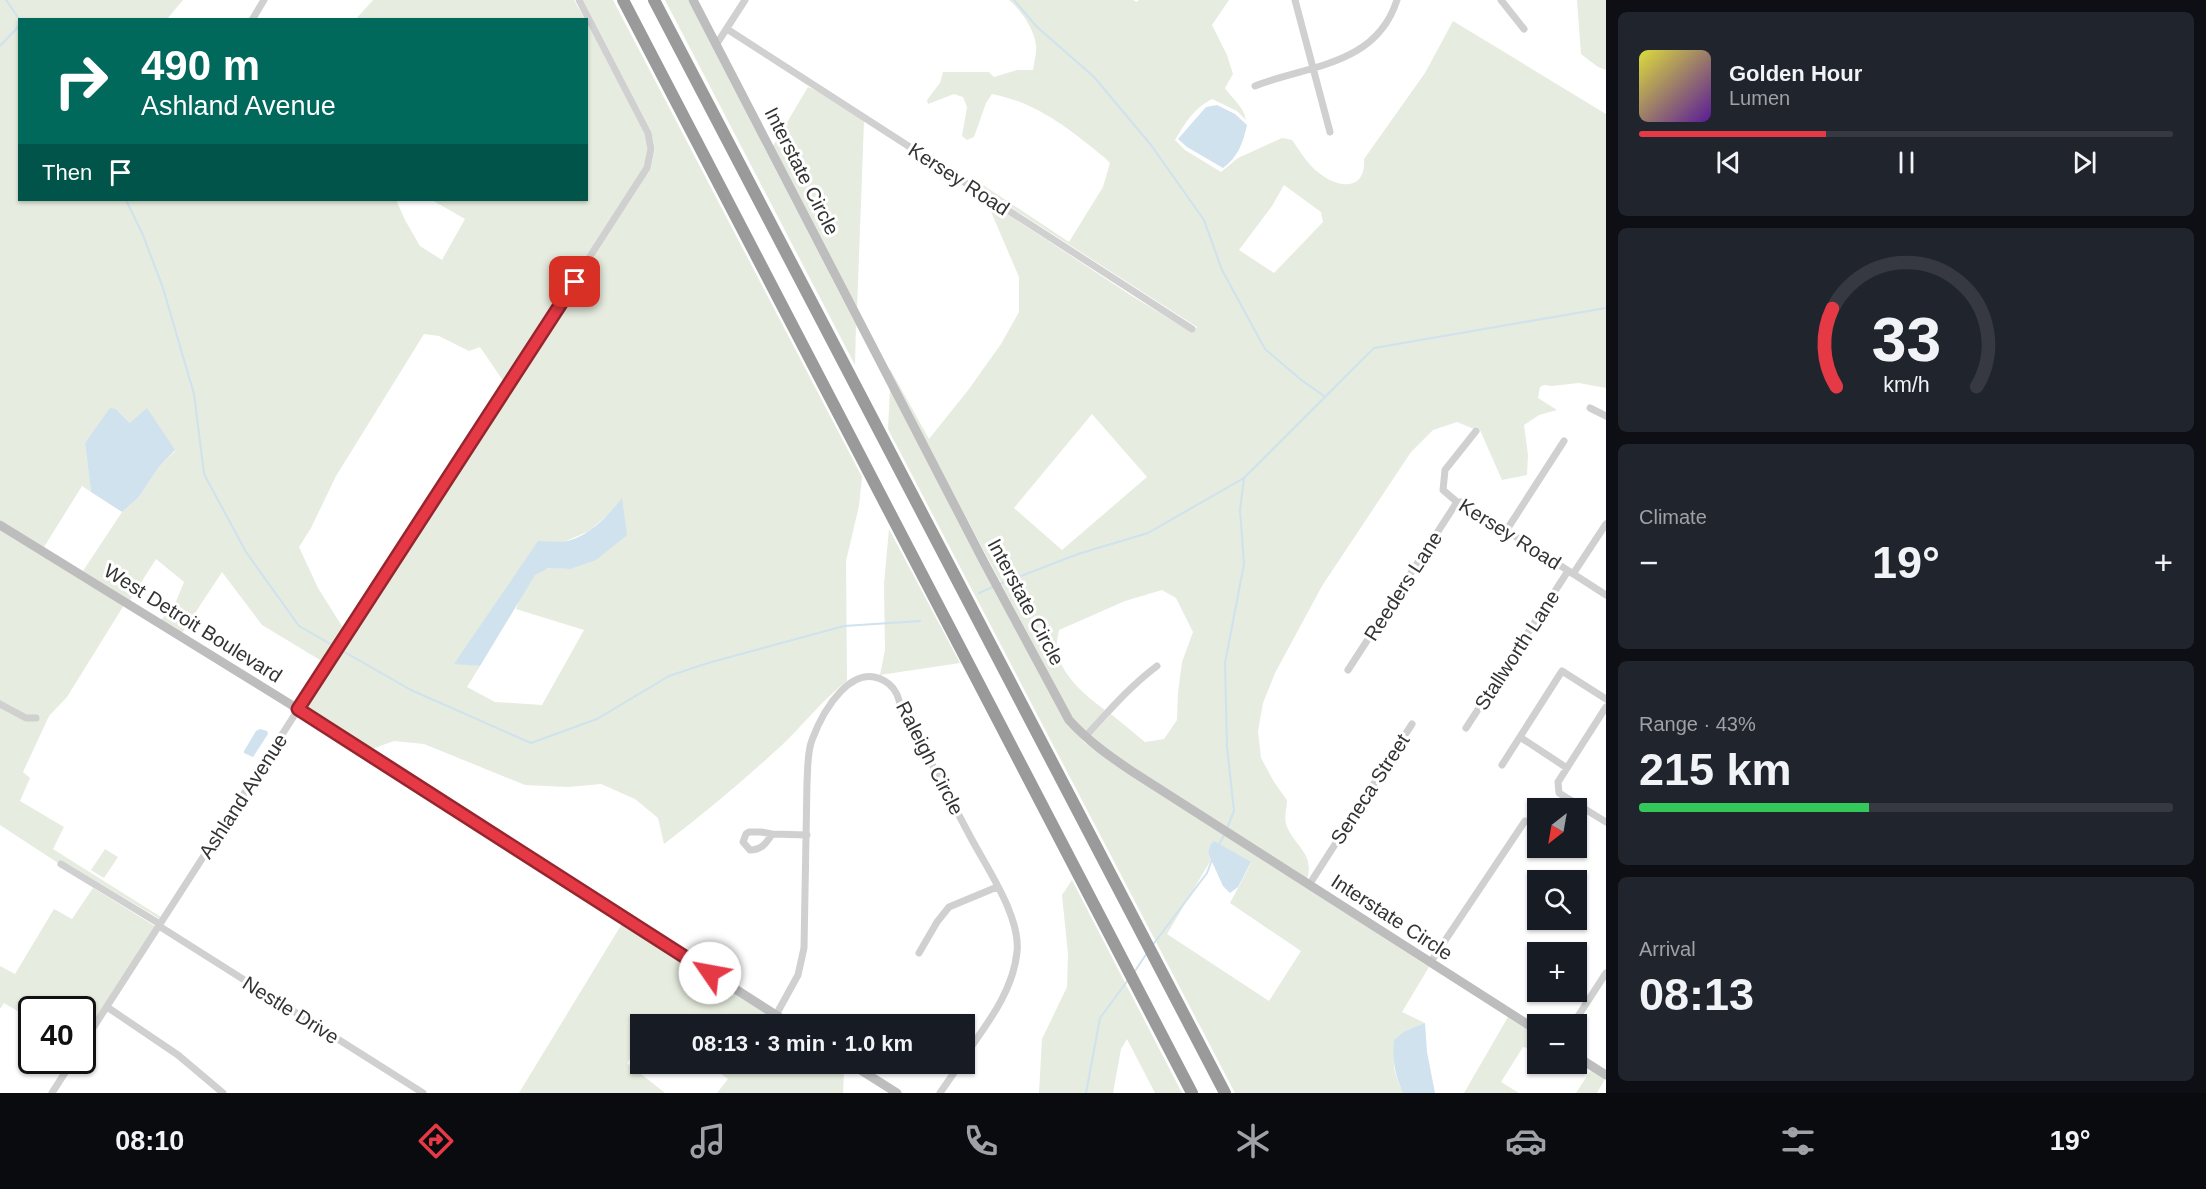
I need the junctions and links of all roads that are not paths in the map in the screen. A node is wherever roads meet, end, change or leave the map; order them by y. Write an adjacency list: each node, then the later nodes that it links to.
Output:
1 (264, 0): 10 (street)
2 (579, 0): 33 (street, Ashland Avenue)
3 (623, 0): 69 (highway)
4 (654, 0): 70 (highway)
5 (693, 0): 13 (street, Interstate Circle)
6 (745, 0): 11 (street)
7 (1296, 0): 14 (street)
8 (1397, 0): 14 (street)
9 (1501, 0): 12 (street)
10 (253, 18)
11 (727, 29): 13 (street); 17 (street, Kersey Road)
12 (1524, 29)
13 (716, 45): 37 (street, Interstate Circle)
14 (1313, 69): 15 (street); 16 (street)
15 (1255, 86)
16 (1330, 132)
17 (1192, 329)
18 (1590, 408): 19 (street)
19 (1606, 417)
20 (1476, 431): 22 (street, Kersey Road)
21 (1564, 441): 25 (street)
22 (1457, 502): 25 (street, Kersey Road); 29 (street, Reeders Lane)
23 (1606, 524): 26 (street, Stallworth Lane)
24 (0, 525): 33 (street, West Detroit Boulevard)
25 (1506, 531): 26 (street, Kersey Road)
26 (1570, 572): 27 (street, Kersey Road); 36 (street, Stallworth Lane)
27 (1606, 596)
28 (1157, 666): 37 (street)
29 (1348, 670)
30 (1606, 699): 38 (street)
31 (0, 704): 34 (street)
32 (1606, 707): 40 (street)
33 (298, 709): 48 (street, Ashland Avenue); 53 (street, West Detroit Boulevard)
34 (36, 718)
35 (1412, 724): 46 (street, Seneca Street)
36 (1466, 728)
37 (1085, 737): 46 (street, Interstate Circle)
38 (1520, 737): 39 (street); 40 (street)
39 (1502, 765)
40 (1567, 768): 42 (street)
41 (1525, 821): 50 (street)
42 (1606, 822)
43 (772, 834): 44 (street)
44 (807, 834): 47 (street, Raleigh Circle); 54 (street, Raleigh Circle)
45 (61, 864): 48 (street, Nestle Drive)
46 (1309, 885): 50 (street, Interstate Circle)
47 (997, 887): 49 (street); 58 (street, Raleigh Circle)
48 (160, 925): 52 (street, Ashland Avenue); 66 (street, Nestle Drive)
49 (919, 953)
50 (1430, 963): 57 (street, Interstate Circle)
51 (1606, 974): 55 (street)
52 (107, 1007): 56 (street, Ashland Avenue); 65 (street)
53 (774, 1014)
54 (777, 1014)
55 (1580, 1014)
56 (96, 1024)
57 (1527, 1024)
58 (975, 1040)
59 (1587, 1063): 63 (street)
60 (64, 1074): 64 (street)
61 (867, 1074): 67 (street)
62 (953, 1074): 68 (street)
63 (1606, 1075)
64 (52, 1093)
65 (223, 1093)
66 (423, 1093)
67 (897, 1093)
68 (940, 1093)
69 (1192, 1093)
70 (1225, 1093)

